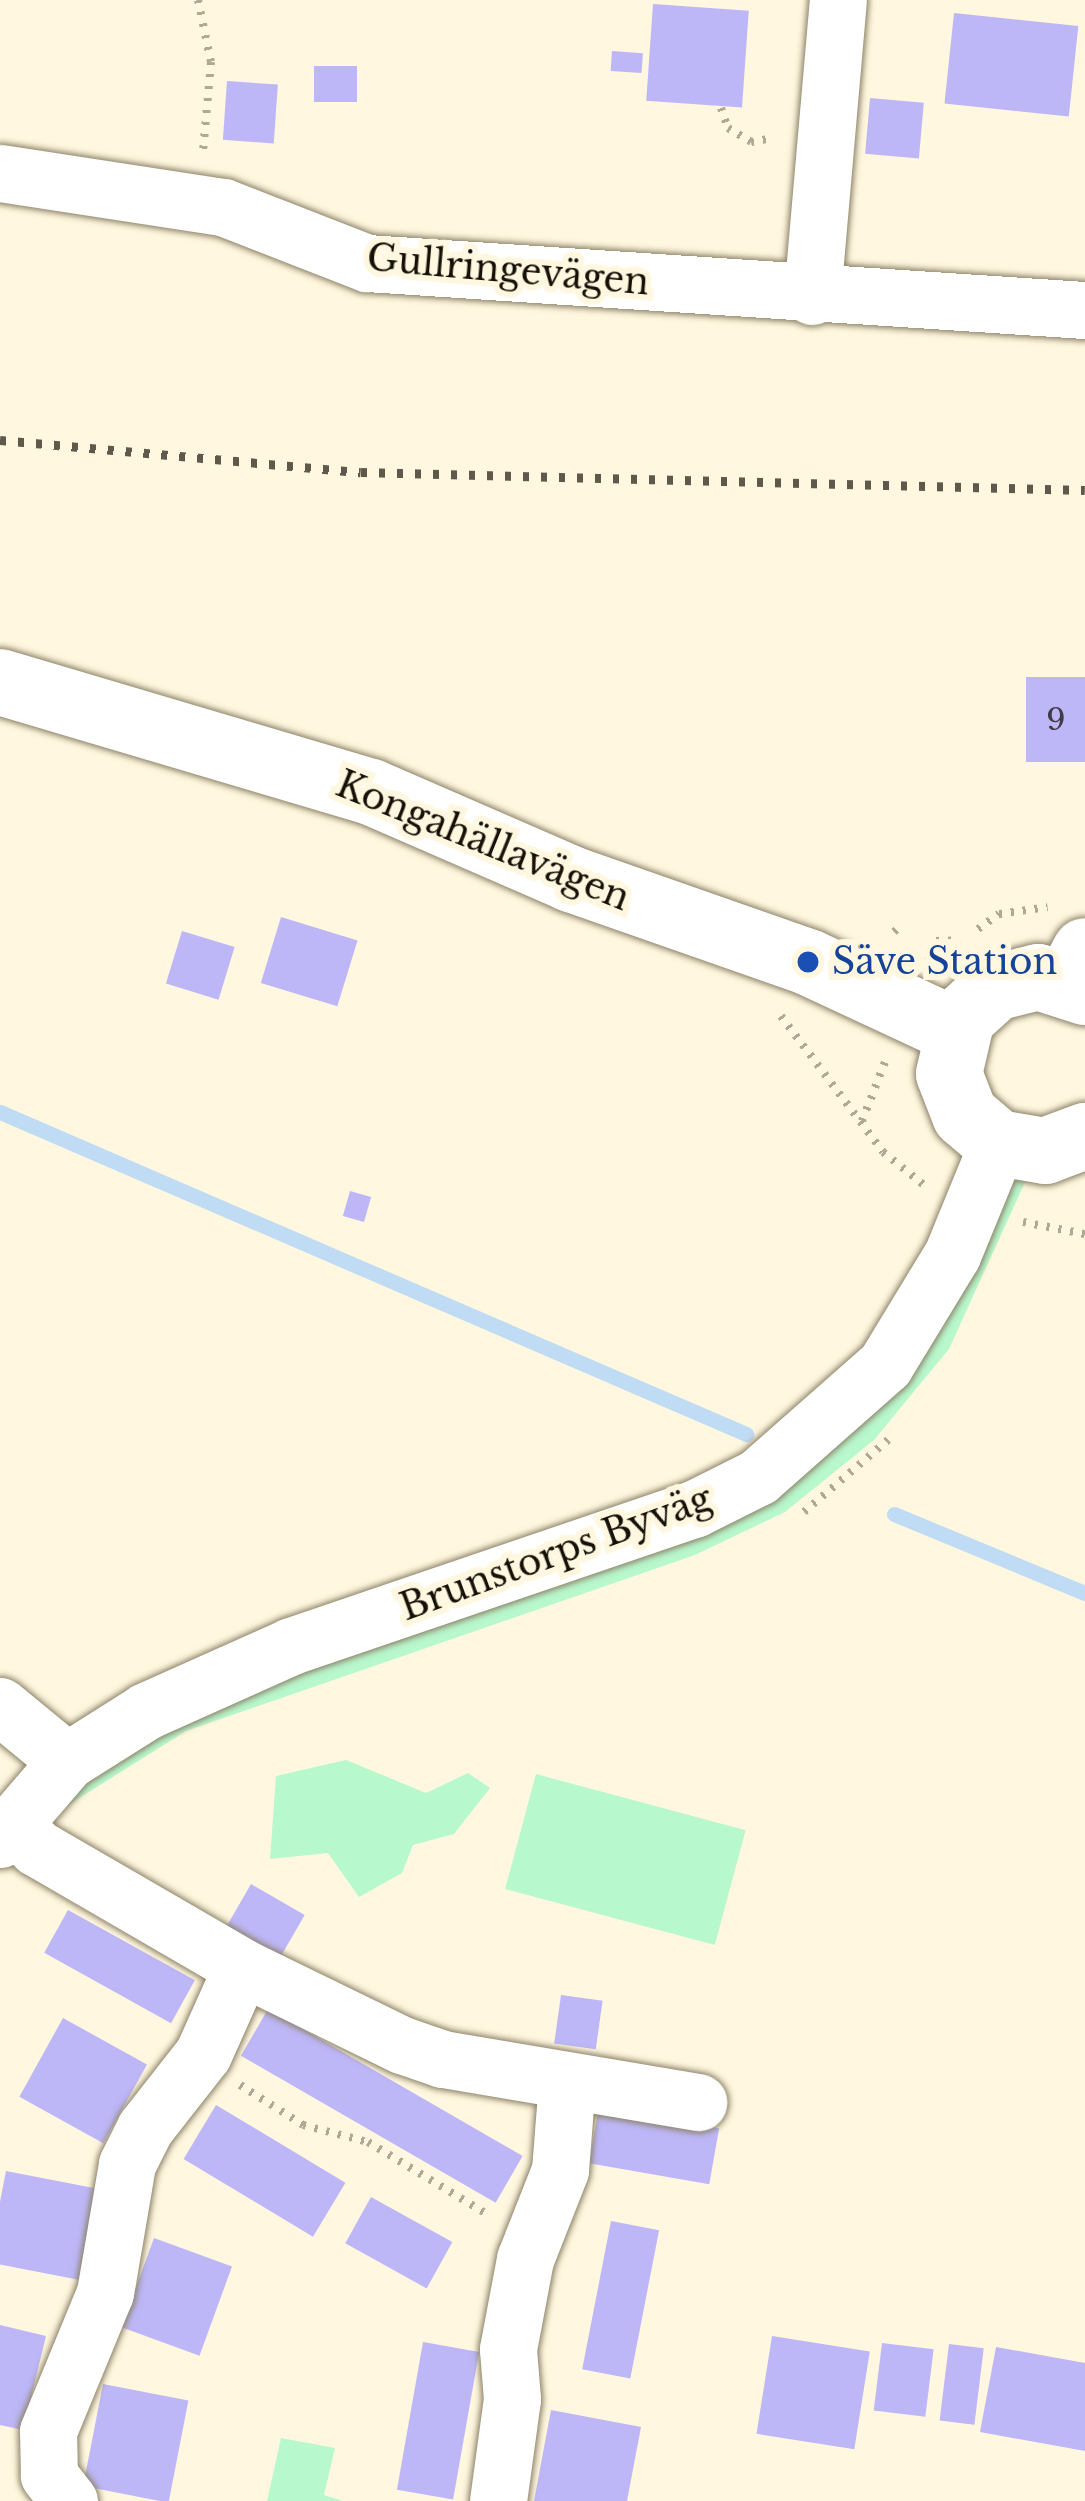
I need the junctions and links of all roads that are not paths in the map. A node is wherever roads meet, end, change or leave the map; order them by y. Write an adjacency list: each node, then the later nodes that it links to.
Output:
1 (838, 0): 3 (street)
2 (0, 173): 3 (street, Gullringevägen)
3 (812, 296): 4 (street, Gullringevägen)
4 (1085, 310)
5 (0, 682): 7 (main road, Kongahällavägen)
6 (1079, 975): 7 (main road)
7 (956, 1031): 9 (main road)
8 (1085, 1136): 9 (main road)
9 (998, 1143): 11 (street, Brunstorps Byväg)
10 (0, 1706): 11 (street)
11 (67, 1761): 12 (street, Brunstorps Byväg)
12 (6, 1831): 13 (street)
13 (242, 1967): 14 (street); 16 (street)
14 (567, 2081): 15 (street); 17 (street)
15 (698, 2102)
16 (69, 2501)
17 (498, 2501)

